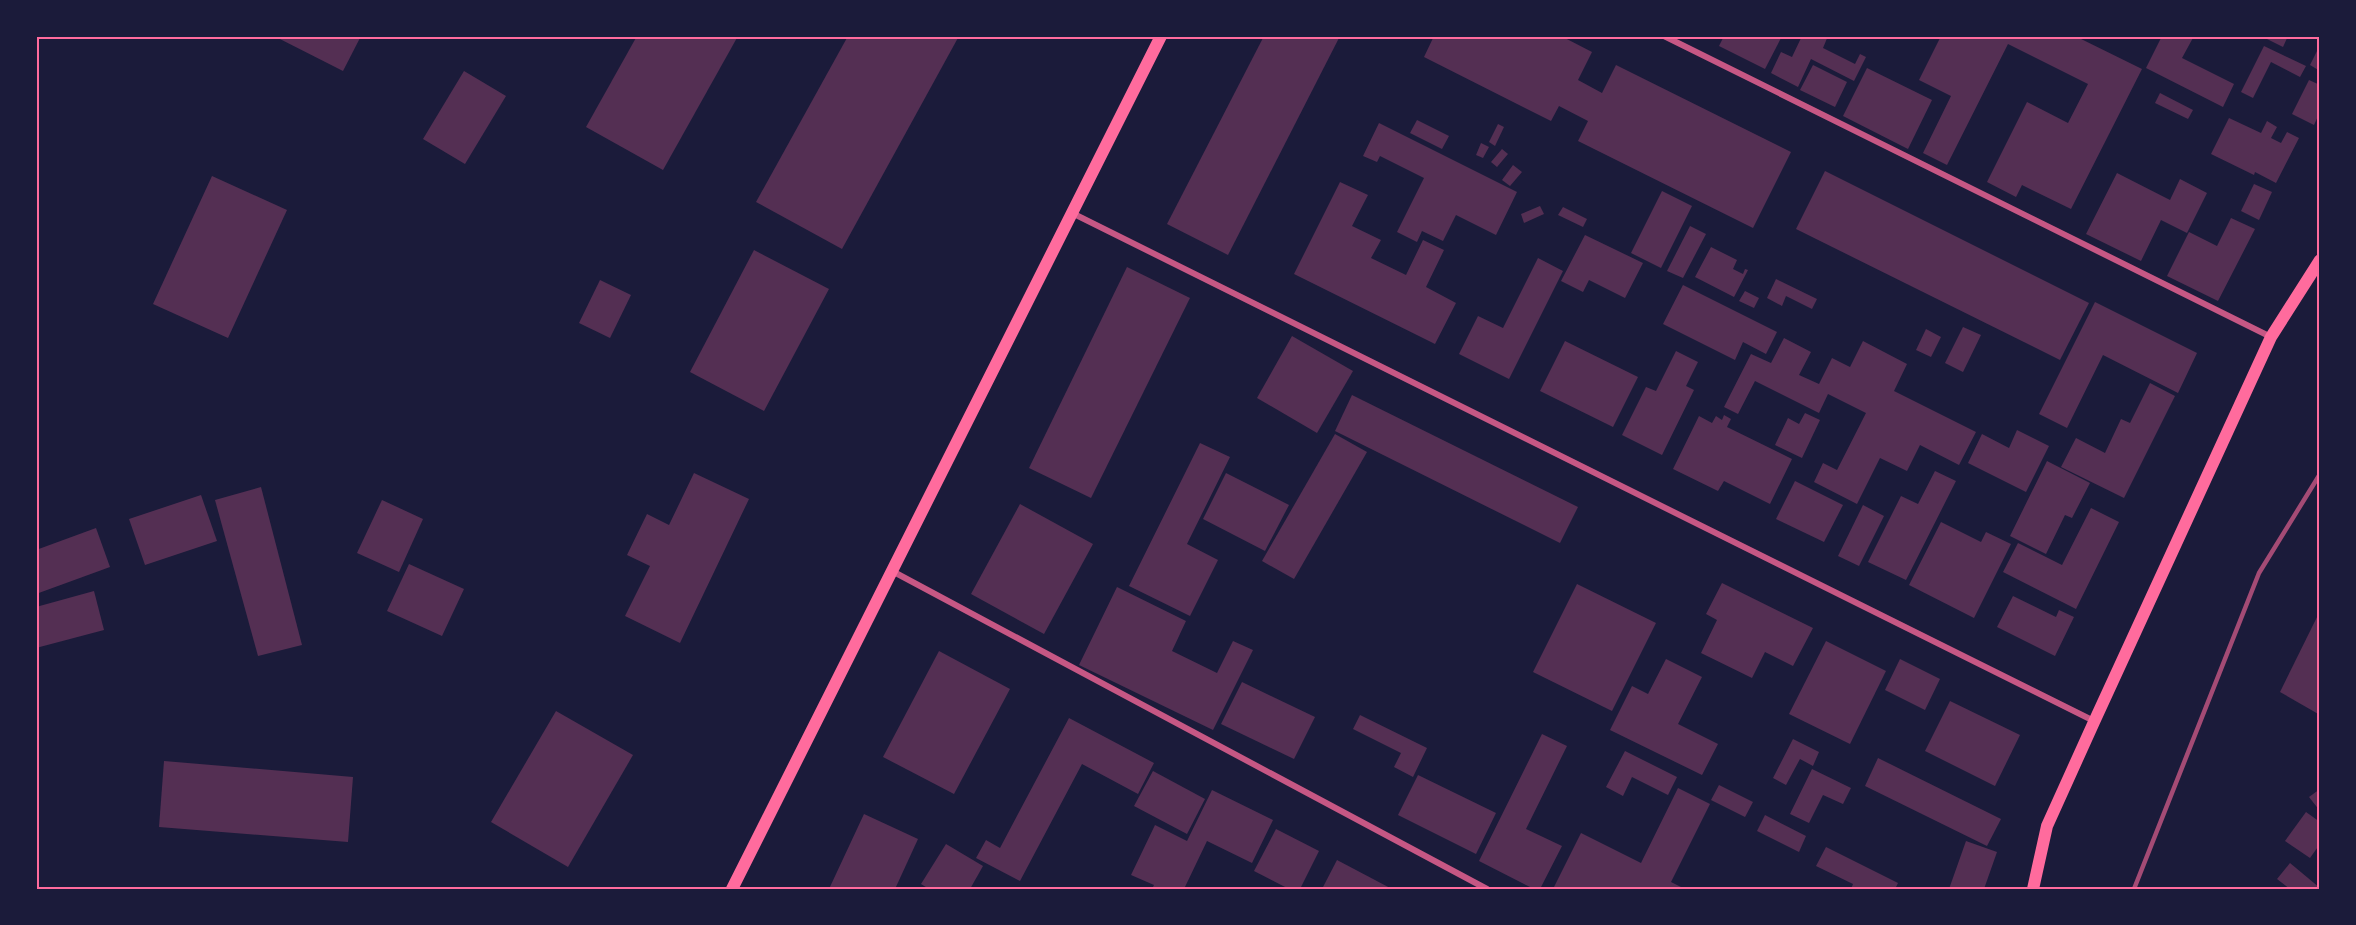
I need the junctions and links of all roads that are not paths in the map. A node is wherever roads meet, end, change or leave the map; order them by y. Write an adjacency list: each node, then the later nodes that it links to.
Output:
1 (1161, 36): 3 (main road)
2 (1664, 36): 5 (street)
3 (1072, 213): 6 (main road); 7 (street)
4 (2320, 260): 5 (main road)
5 (2271, 337): 7 (main road)
6 (892, 571): 8 (main road); 9 (street)
7 (2094, 722): 10 (main road)
8 (732, 889)
9 (1487, 889)
10 (2033, 889)

